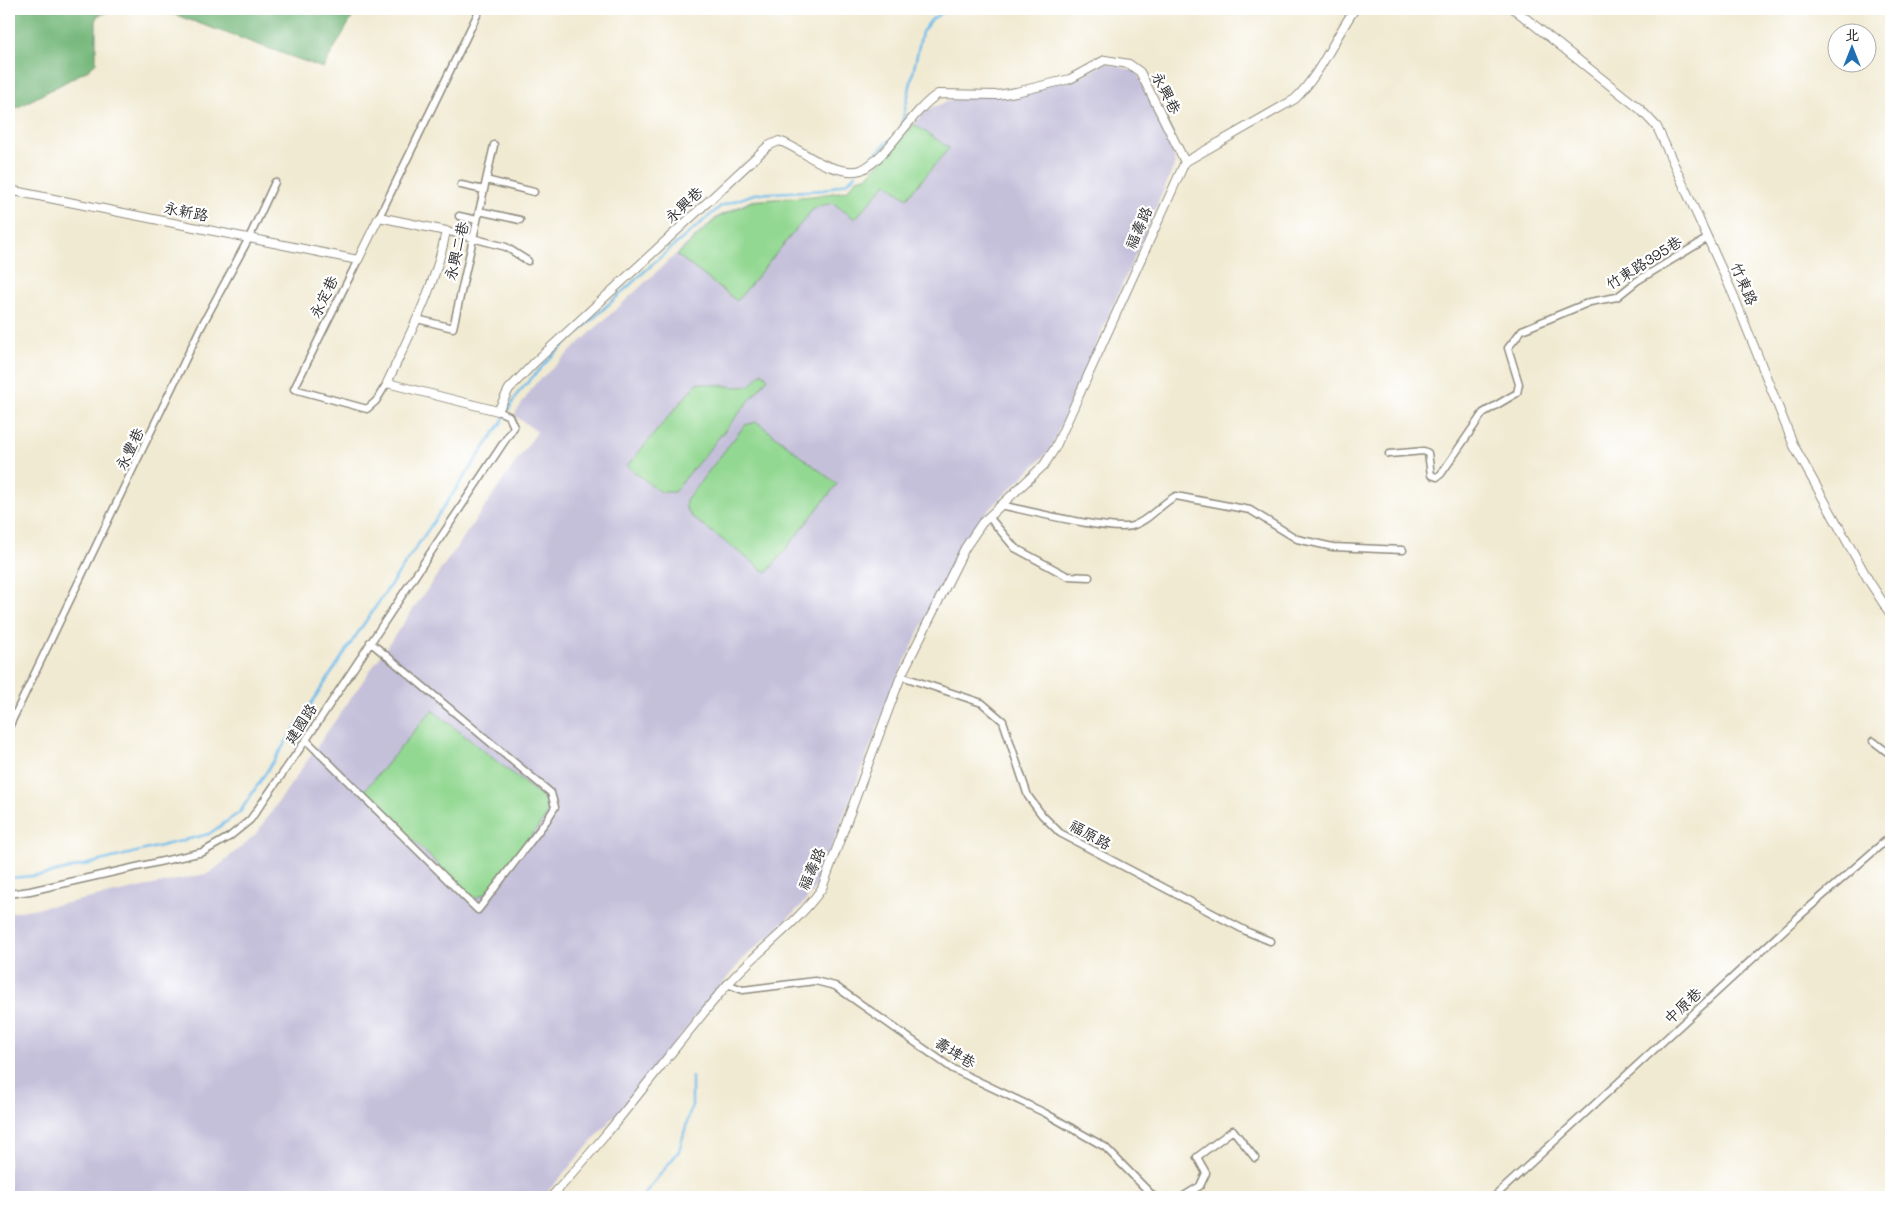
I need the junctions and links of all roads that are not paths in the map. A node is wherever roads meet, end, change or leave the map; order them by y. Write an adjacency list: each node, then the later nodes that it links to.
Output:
1 (480, 9): 14 (street)
2 (1356, 9): 5 (street)
3 (1514, 9): 20 (street, 竹東路)
4 (494, 145): 6 (street, 永興二巷)
5 (1185, 162): 25 (street, 永興巷); 27 (street, 福壽路)
6 (486, 180): 10 (street, 永興二巷); 11 (street)
7 (275, 182): 18 (street, 永豐巷)
8 (461, 185): 10 (street)
9 (9, 190): 18 (street, 永新路)
10 (484, 190): 12 (street, 永興二巷)
11 (534, 192)
12 (479, 211): 15 (street, 永興二巷); 16 (street)
13 (459, 216): 15 (street)
14 (379, 217): 17 (street); 21 (street, 永定巷)
15 (477, 220): 19 (street, 永興二巷)
16 (520, 220)
17 (446, 231): 19 (street); 23 (street)
18 (249, 238): 21 (street, 永新路); 34 (street, 永豐巷)
19 (473, 238): 22 (street); 23 (street, 永興二巷)
20 (1708, 238): 26 (street, 竹東路395巷); 31 (street, 竹東路)
21 (358, 260): 24 (street, 永定巷)
22 (528, 262)
23 (417, 320): 24 (street)
24 (387, 383): 25 (street)
25 (504, 413): 32 (street, 建國路)
26 (1388, 454)
27 (1000, 505): 28 (street, 福壽路); 29 (street)
28 (989, 517): 30 (street); 33 (street, 福壽路)
29 (1404, 550)
30 (1090, 577)
31 (1891, 616)
32 (370, 642): 35 (street, 建國路); 35 (street)
33 (902, 676): 40 (street, 福原路); 41 (street, 福壽路)
34 (9, 727)
35 (306, 740): 39 (street, 建國路)
36 (1873, 741): 37 (street)
37 (1891, 755)
38 (1891, 836): 46 (street, 中原巷)
39 (9, 894)
40 (1270, 941)
41 (727, 984): 43 (street, 福壽路); 44 (street, 壽埤巷)
42 (1255, 1158): 45 (street)
43 (551, 1197)
44 (1154, 1197)
45 (1182, 1197)
46 (1494, 1197)

